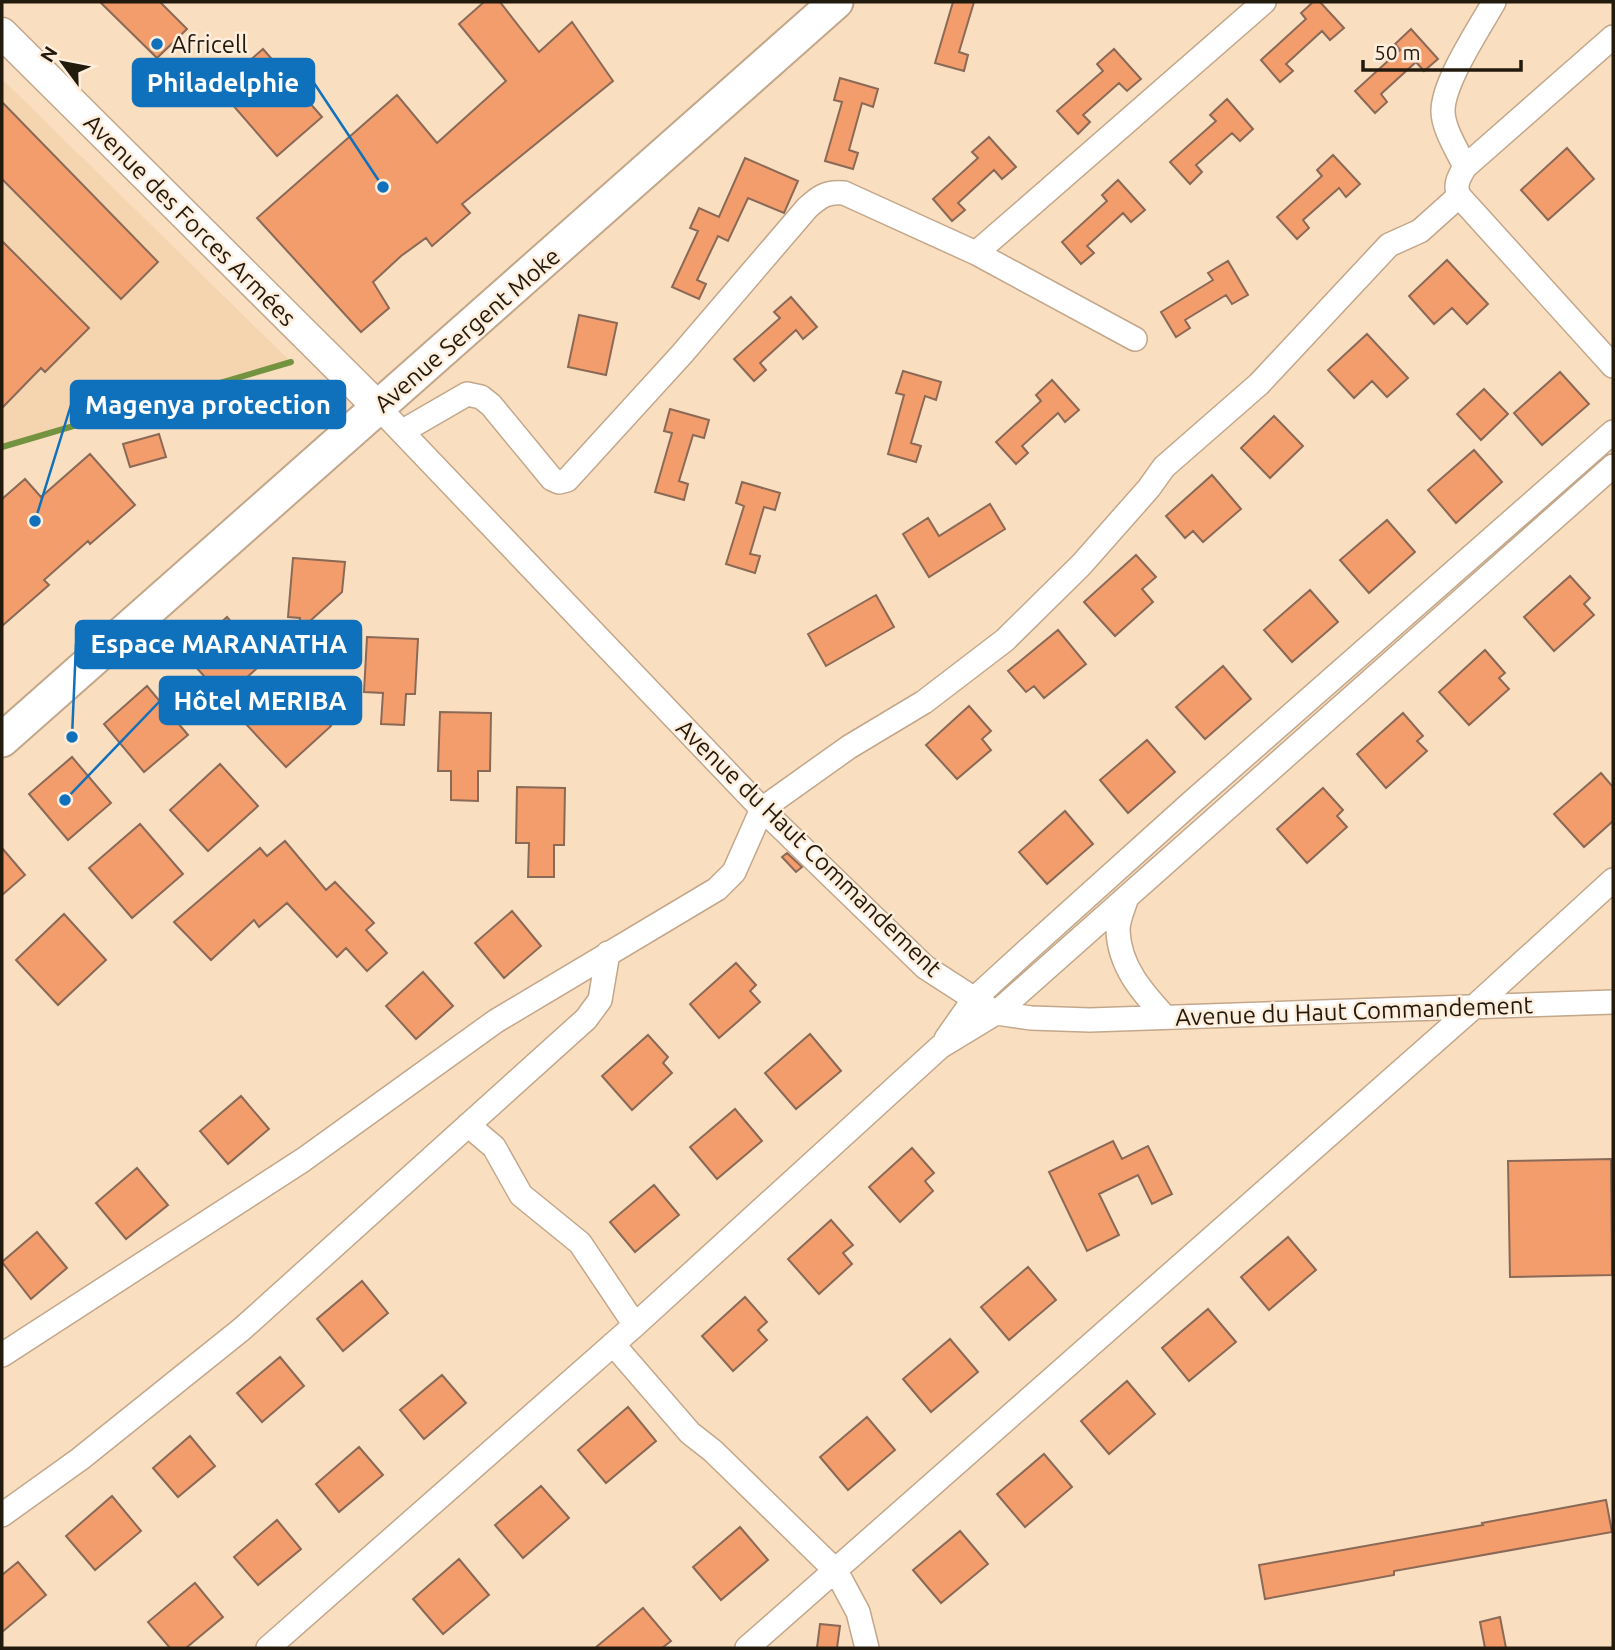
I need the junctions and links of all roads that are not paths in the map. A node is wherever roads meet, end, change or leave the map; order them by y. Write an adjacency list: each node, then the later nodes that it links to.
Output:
1 (836, 2): 11 (main road, Avenue Sergent Moke)
2 (1264, 2): 8 (street)
3 (1494, 2): 6 (street)
4 (2, 33): 11 (street, Avenue des Forces Armées)
5 (1613, 37): 6 (street)
6 (1465, 167): 7 (street)
7 (1459, 197): 10 (street); 16 (street)
8 (976, 253): 9 (street); 12 (street)
9 (1135, 339)
10 (1613, 366)
11 (379, 408): 12 (street, Avenue du Haut Commandement); 15 (main road, Avenue Sergent Moke)
12 (403, 431): 16 (street, Avenue du Haut Commandement)
13 (1613, 432): 20 (street)
14 (1613, 466): 18 (street)
15 (2, 740)
16 (762, 809): 19 (street); 20 (street, Avenue du Haut Commandement)
17 (1613, 880): 22 (street)
18 (1127, 897): 23 (street); 24 (street)
19 (608, 953): 26 (street); 29 (street)
20 (974, 999): 23 (street, Avenue du Haut Commandement); 25 (street)
21 (1613, 1002): 22 (street, Avenue du Haut Commandement)
22 (1475, 1006): 24 (street, Avenue du Haut Commandement); 31 (street)
23 (996, 1013): 24 (street, Avenue du Haut Commandement); 25 (street)
24 (1165, 1017)
25 (940, 1047): 27 (street)
26 (468, 1125): 27 (street); 30 (street)
27 (635, 1325): 28 (street)
28 (613, 1344): 31 (street); 32 (street)
29 (2, 1355)
30 (2, 1515)
31 (836, 1571): 33 (street); 34 (street)
32 (268, 1648)
33 (747, 1648)
34 (867, 1648)

